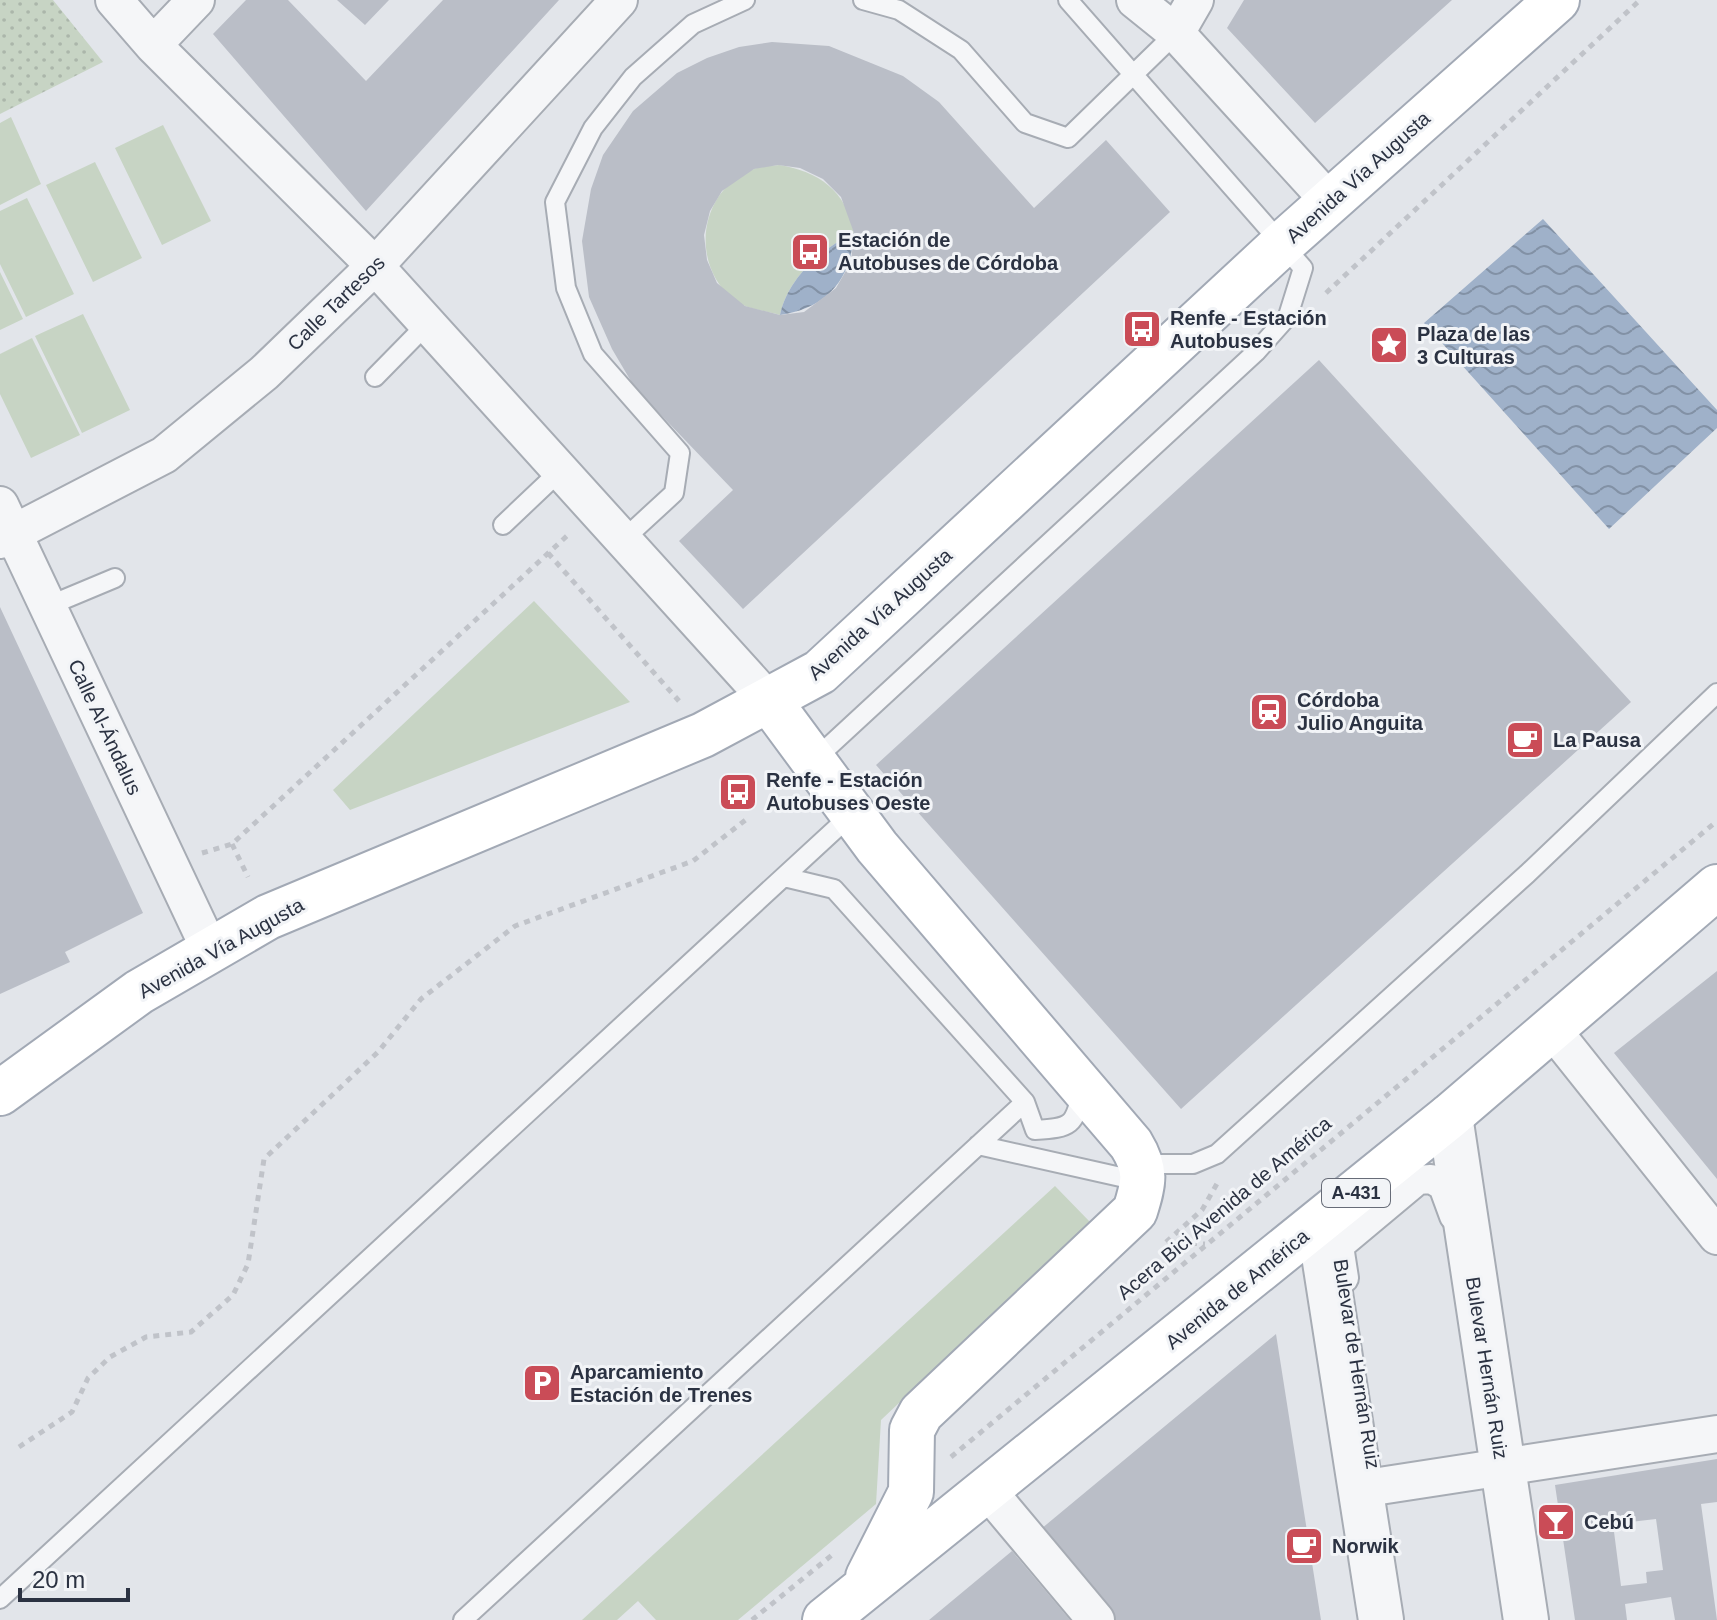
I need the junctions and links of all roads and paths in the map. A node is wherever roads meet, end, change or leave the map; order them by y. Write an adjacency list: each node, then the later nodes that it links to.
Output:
1 (114, 0): 11 (street)
2 (196, 0): 11 (street)
3 (619, 0): 15 (street, Calle Tartesos)
4 (745, 0): 22 (lane)
5 (863, 0): 12 (lane)
6 (1068, 0): 12 (lane)
7 (1135, 0): 10 (street)
8 (1195, 0): 10 (street)
9 (1557, 0): 13 (main road, Avenida Vía Augusta)
10 (1176, 33): 12 (lane); 13 (street)
11 (153, 45): 15 (street)
12 (1132, 73): 14 (lane)
13 (1330, 202): 14 (main road, Avenida Vía Augusta)
14 (1281, 245): 28 (main road, Avenida Vía Augusta); 29 (lane)
15 (375, 266): 16 (street); 21 (street, Calle Tartesos)
16 (428, 323): 17 (lane); 18 (street)
17 (375, 377)
18 (561, 470): 19 (street); 20 (lane)
19 (597, 509): 22 (street); 23 (path)
20 (503, 525)
21 (5, 526): 25 (street, Calle Al-Ándalus)
22 (623, 540): 28 (street)
23 (548, 553): 27 (path); 33 (path)
24 (115, 578): 25 (lane)
25 (48, 606): 34 (street, Calle Al-Ándalus)
26 (1717, 693): 45 (lane)
27 (680, 702)
28 (770, 702): 29 (main road); 38 (main road, Avenida Vía Augusta)
29 (814, 760): 30 (main road)
30 (853, 813): 36 (lane); 40 (main road)
31 (748, 818): 51 (path)
32 (1717, 821): 49 (path, Acera Bici Avenida de América)
33 (232, 844): 34 (path); 35 (path)
34 (169, 863): 38 (street, Calle Al-Ándalus)
35 (248, 877)
36 (784, 877): 42 (lane); 58 (lane)
37 (1717, 887): 39 (main road, Avenida de América / A-431)
38 (210, 950): 41 (main road, Avenida Vía Augusta)
39 (1551, 1028): 43 (main road, Avenida de América / A-431); 48 (street)
40 (1083, 1088): 42 (lane); 45 (main road)
41 (0, 1093)
42 (1025, 1102): 44 (lane)
43 (1450, 1116): 47 (main road, Avenida de América / A-431); 52 (street, Bulevar Hernán Ruiz)
44 (978, 1145): 45 (lane); 59 (lane)
45 (1144, 1173): 55 (main road, Avenida de América)
46 (1202, 1210): 49 (path)
47 (1319, 1223): 53 (street); 54 (main road, Avenida de América / A-431)
48 (1717, 1236)
49 (1206, 1244): 55 (path, Acera Bici Avenida de América)
50 (1717, 1434): 52 (street)
51 (19, 1447)
52 (1498, 1467): 53 (street); 53 (street, Bulevar de Hernán Ruiz); 65 (street, Bulevar de Hernán Ruiz); 66 (street, Bulevar Hernán Ruiz)
53 (1368, 1488): 63 (street); 64 (street, Bulevar de Hernán Ruiz)
54 (988, 1491): 57 (main road, Avenida de América / A-431); 62 (street)
55 (911, 1492): 57 (main road, Avenida de América)
56 (838, 1551): 60 (path)
57 (861, 1591): 61 (main road, Avenida de América / A-431)
58 (0, 1599)
59 (463, 1620)
60 (752, 1620)
61 (825, 1620)
62 (1096, 1620)
63 (1381, 1620)
64 (1396, 1620)
65 (1517, 1620)
66 (1526, 1620)

